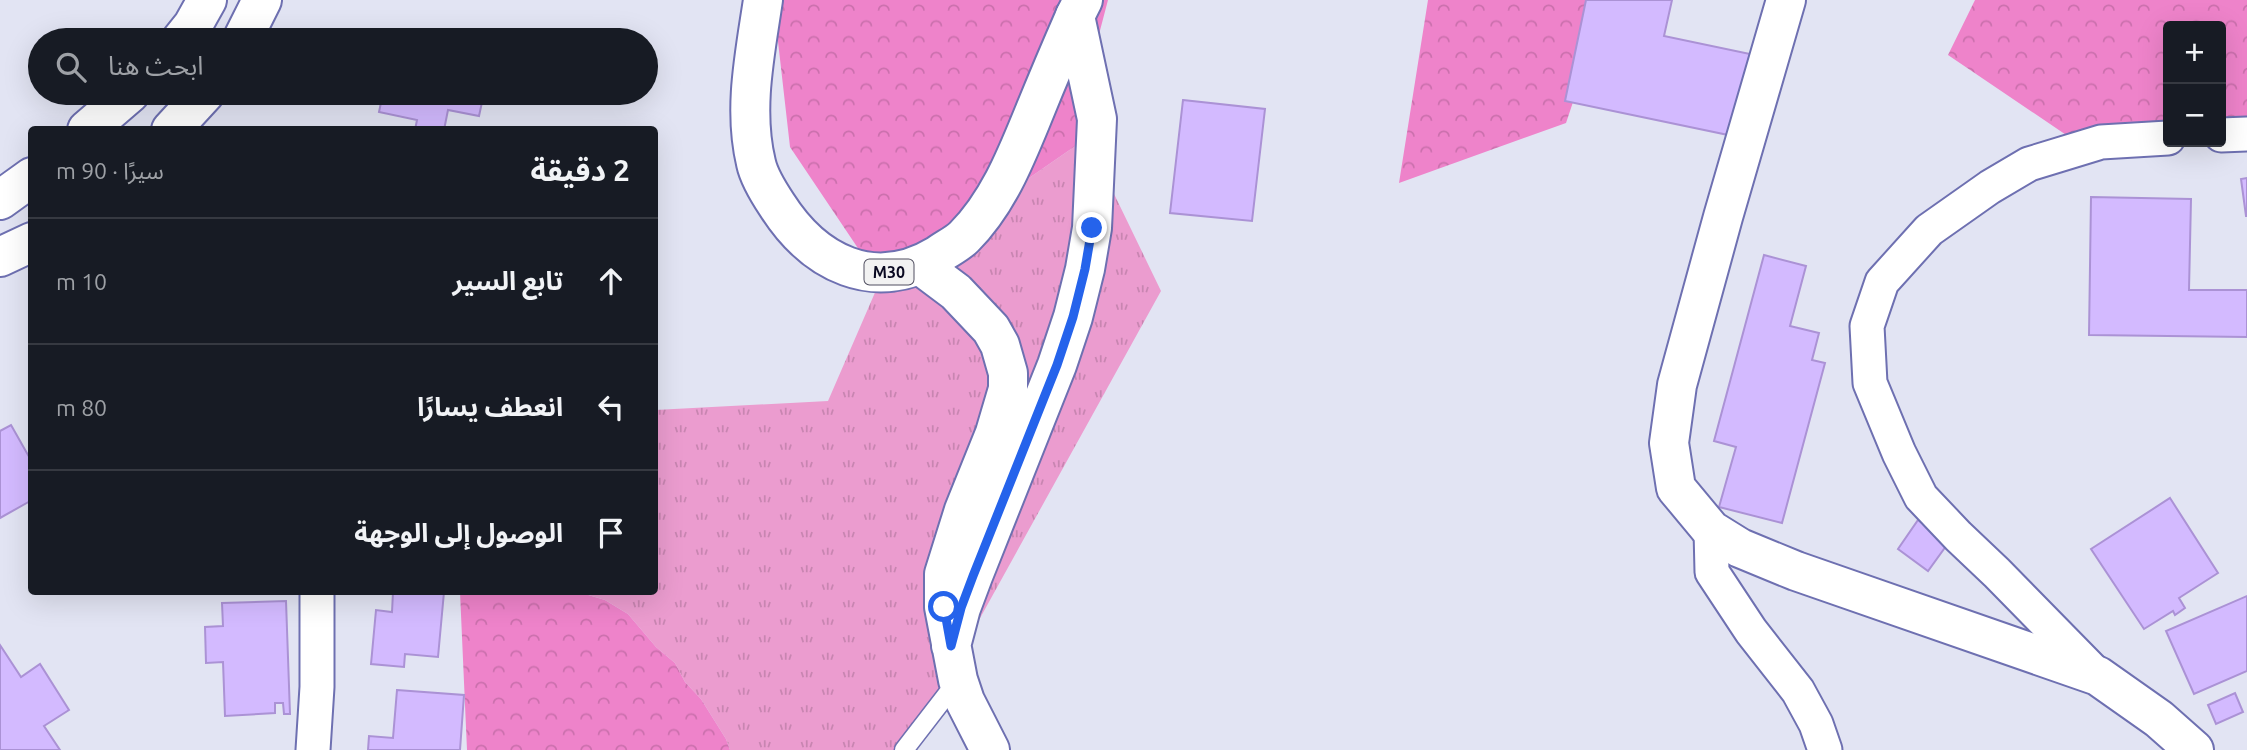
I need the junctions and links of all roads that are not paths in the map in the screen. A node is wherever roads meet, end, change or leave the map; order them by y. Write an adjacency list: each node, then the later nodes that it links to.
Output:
1 (207, 0): 6 (main road)
2 (262, 0): 7 (main road)
3 (763, 0): 19 (main road, M30)
4 (1786, 0): 20 (main road)
5 (1079, 8): 19 (main road, M30); 22 (main road)
6 (191, 28)
7 (249, 28)
8 (116, 105): 10 (main road)
9 (194, 105): 11 (main road)
10 (93, 126)
11 (175, 126)
12 (2247, 134): 13 (street)
13 (2226, 135)
14 (2163, 138): 23 (street)
15 (28, 180): 16 (main road)
16 (0, 200)
17 (28, 244): 18 (main road)
18 (0, 257)
19 (920, 265): 22 (main road)
20 (1711, 530): 23 (main road); 27 (street)
21 (317, 595): 24 (street)
22 (955, 663): 25 (lane); 26 (main road)
23 (2098, 676): 28 (main road)
24 (313, 750)
25 (904, 750)
26 (990, 750)
27 (1825, 750)
28 (2194, 750)

